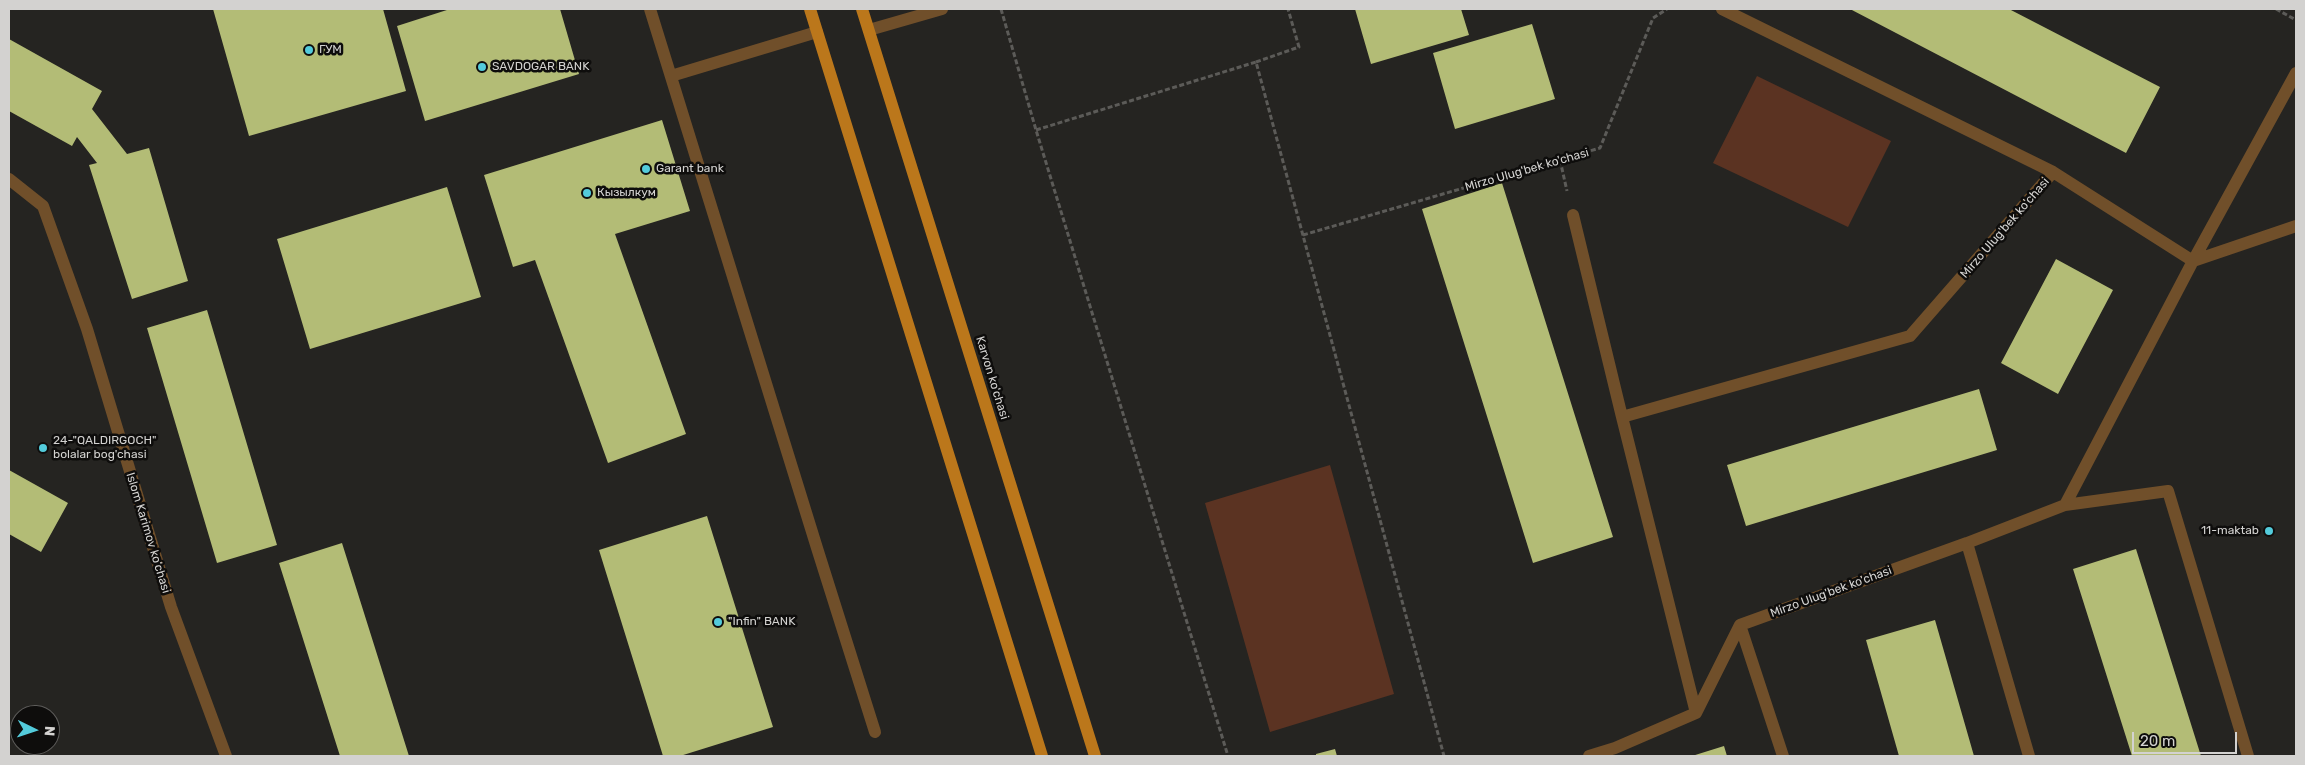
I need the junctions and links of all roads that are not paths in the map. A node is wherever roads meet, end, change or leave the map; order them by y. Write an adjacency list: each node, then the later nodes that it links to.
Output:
1 (650, 9): 9 (street)
2 (810, 9): 7 (main road)
3 (862, 9): 6 (main road, Karvon ko'chasi)
4 (942, 9): 6 (street)
5 (1722, 9): 10 (street, Mirzo Ulug'bek ko'chasi)
6 (869, 30): 23 (main road, Karvon ko'chasi)
7 (818, 32): 9 (street); 22 (main road)
8 (2296, 73): 14 (street)
9 (671, 76): 20 (street)
10 (2053, 172): 14 (street); 15 (street, Mirzo Ulug'bek ko'chasi)
11 (9, 179): 21 (street, Islom Karimov ko‘chasi)
12 (1573, 214): 15 (street)
13 (2296, 226): 14 (street)
14 (2193, 261): 16 (street)
15 (1622, 417): 19 (street)
16 (2065, 505): 17 (street, Mirzo Ulug'bek ko'chasi); 27 (street, Mirzo Ulug'bek ko'chasi)
17 (1967, 543): 18 (street, Mirzo Ulug'bek ko'chasi); 26 (street)
18 (1740, 625): 19 (street); 25 (street)
19 (1696, 713): 24 (street)
20 (876, 732)
21 (226, 756)
22 (1042, 756)
23 (1096, 756)
24 (1589, 756)
25 (1783, 756)
26 (2029, 756)
27 (2248, 756)

